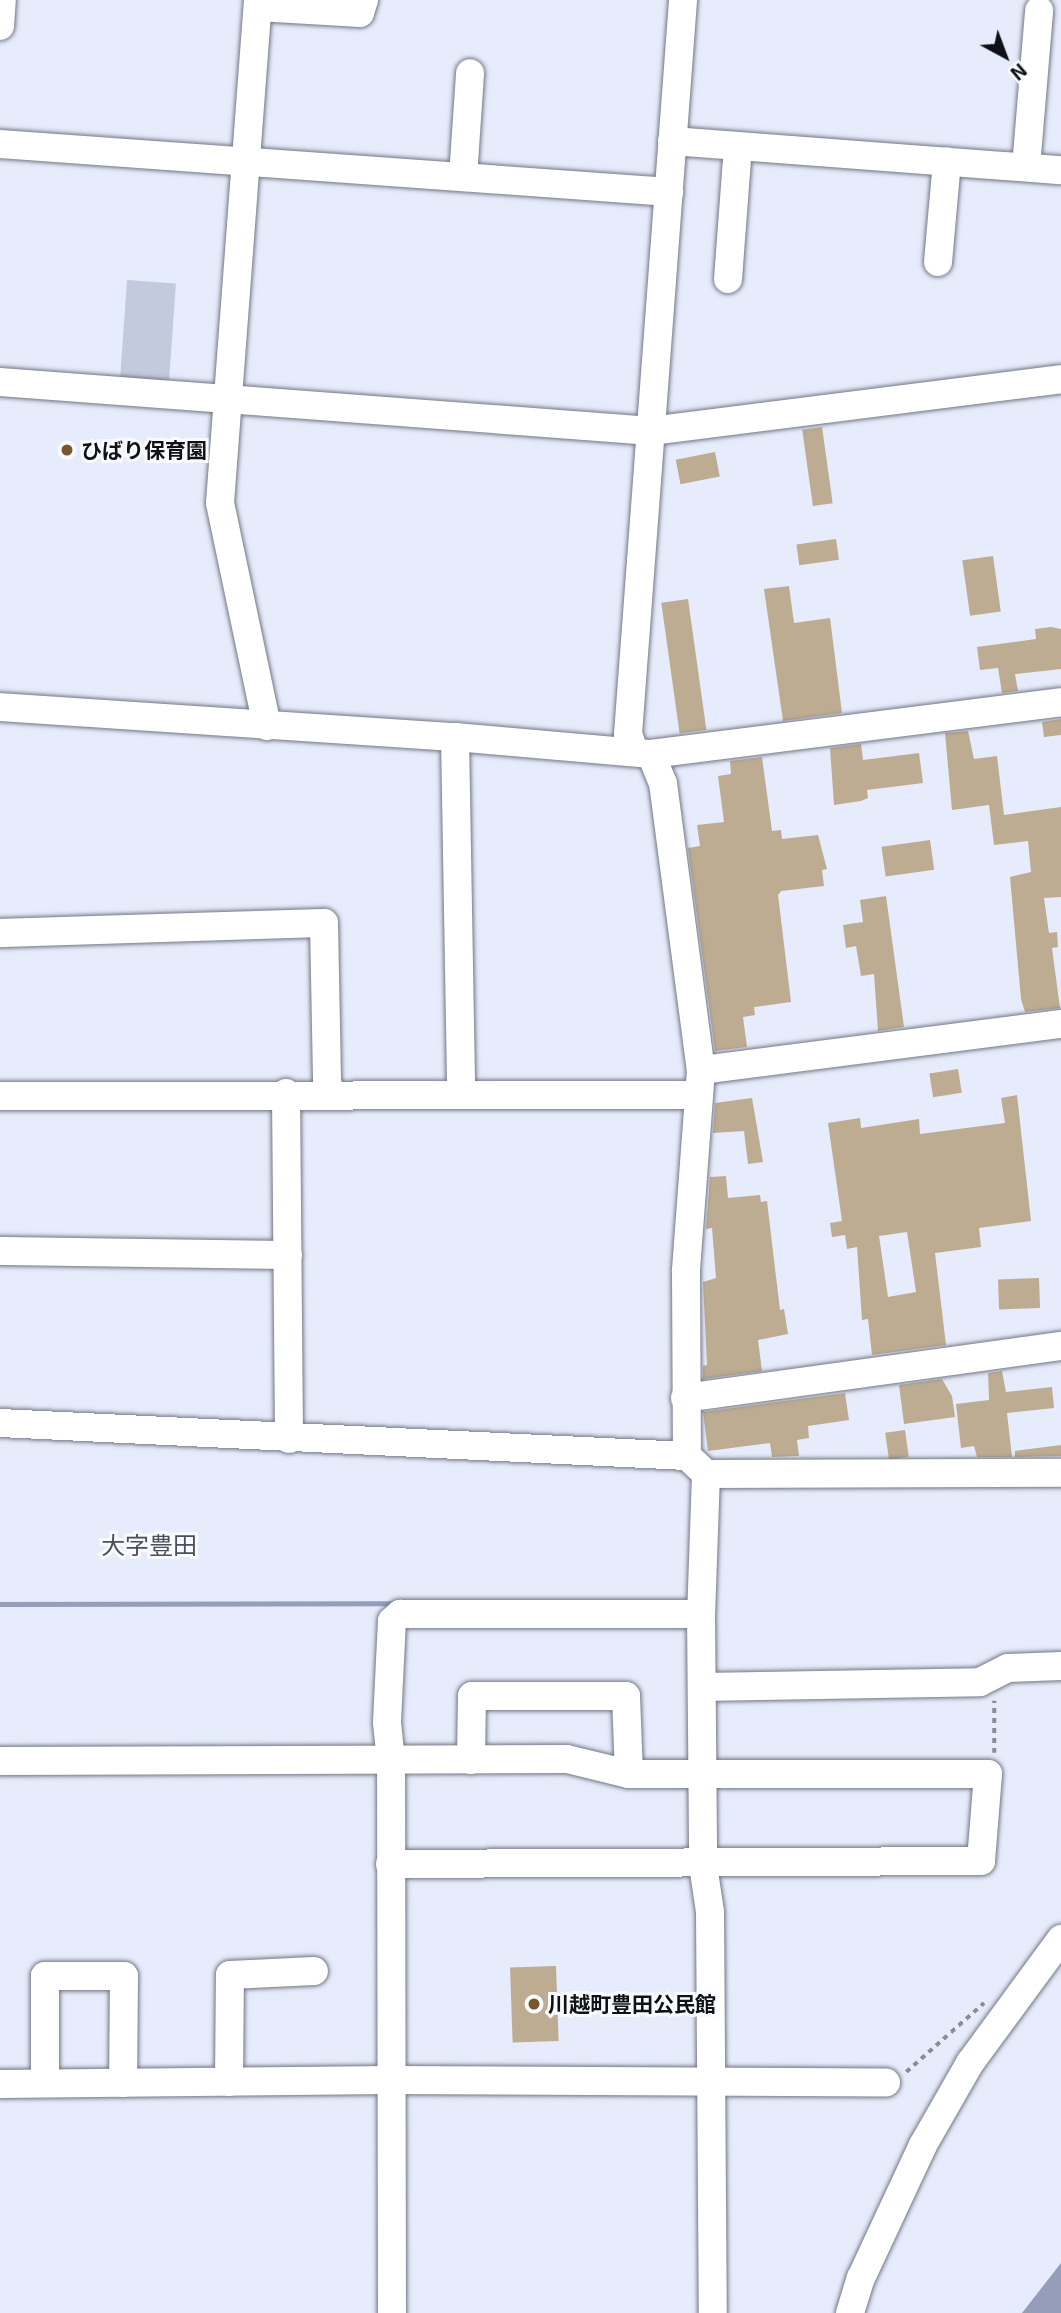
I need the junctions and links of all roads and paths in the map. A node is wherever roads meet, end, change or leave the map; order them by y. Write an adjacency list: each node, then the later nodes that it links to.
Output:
1 (2, 0): 6 (street)
2 (364, 0): 4 (street)
3 (683, 0): 8 (street)
4 (258, 3): 12 (street)
5 (1040, 11): 13 (street)
6 (0, 26)
7 (470, 73): 15 (street)
8 (672, 141): 10 (street); 16 (street)
9 (0, 144): 12 (street)
10 (738, 146): 11 (street); 18 (street)
11 (947, 161): 13 (street); 17 (street)
12 (248, 163): 15 (street); 21 (street)
13 (1026, 167): 14 (street)
14 (1061, 170)
15 (463, 177): 16 (street)
16 (669, 192): 22 (street)
17 (937, 262)
18 (728, 279)
19 (1061, 379): 22 (street)
20 (0, 382): 21 (street)
21 (230, 398): 22 (street); 25 (street)
22 (651, 431): 27 (street)
23 (1061, 702): 27 (street)
24 (0, 707): 25 (street)
25 (267, 726): 26 (street)
26 (456, 737): 27 (street); 33 (street)
27 (643, 752): 30 (street)
28 (0, 933): 32 (street)
29 (1061, 1024): 30 (street)
30 (698, 1083): 33 (street); 38 (street)
31 (286, 1093): 32 (street); 34 (street); 36 (street)
32 (331, 1094): 33 (street)
33 (461, 1094)
34 (0, 1096)
35 (0, 1251): 36 (street)
36 (288, 1255): 40 (street)
37 (1061, 1346): 38 (street)
38 (685, 1398): 41 (street)
39 (0, 1423): 40 (street)
40 (289, 1439): 41 (street)
41 (696, 1465): 42 (street); 43 (street)
42 (1061, 1473)
43 (701, 1614): 46 (street); 49 (street)
44 (1061, 1666): 45 (street)
45 (980, 1682): 46 (street); 52 (path)
46 (702, 1687): 50 (street)
47 (471, 1760): 49 (street); 51 (street); 51 (street)
48 (0, 1761): 49 (street)
49 (391, 1761): 53 (street)
50 (703, 1773): 51 (street); 52 (street); 54 (street)
51 (629, 1774)
52 (988, 1774): 54 (street)
53 (390, 1864): 54 (street); 58 (street)
54 (703, 1865): 62 (street)
55 (1061, 1939): 65 (street)
56 (314, 1971): 59 (street)
57 (989, 1998): 63 (path)
58 (390, 2080): 59 (street); 62 (street); 66 (street)
59 (229, 2082): 61 (street)
60 (45, 2083): 61 (street); 61 (street); 64 (street)
61 (123, 2083)
62 (709, 2083): 63 (street); 67 (street)
63 (886, 2083)
64 (0, 2084)
65 (861, 2278): 68 (street); 69 (street)
66 (392, 2313)
67 (713, 2313)
68 (831, 2313)
69 (850, 2313)

